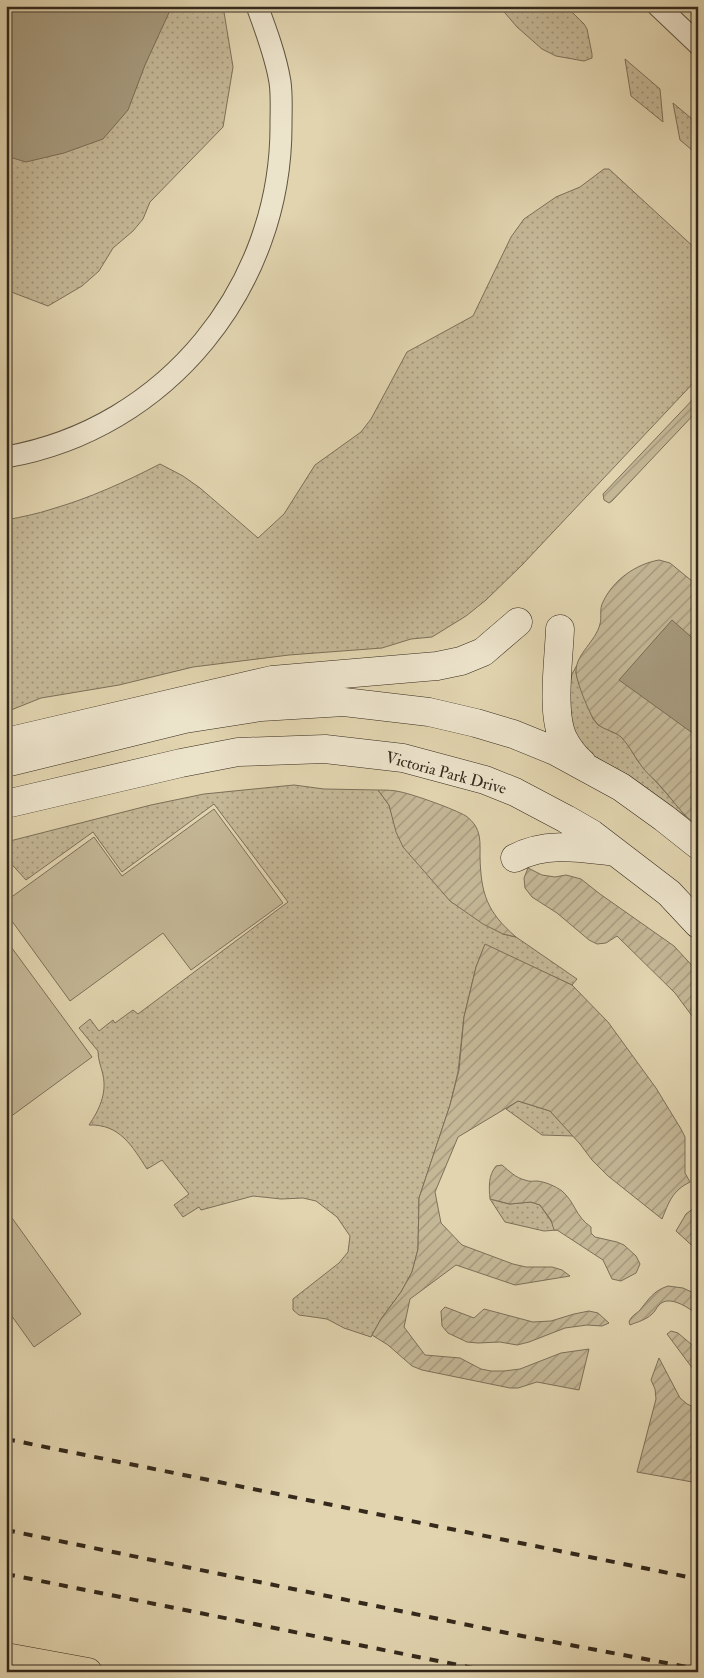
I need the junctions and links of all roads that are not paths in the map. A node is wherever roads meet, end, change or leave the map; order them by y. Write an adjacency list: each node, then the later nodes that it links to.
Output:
1 (257, 6): 4 (street)
2 (658, 6): 3 (street)
3 (698, 44)
4 (6, 457)
5 (518, 622): 7 (street)
6 (560, 629): 9 (street)
7 (6, 742)
8 (6, 763): 9 (street)
9 (584, 766): 11 (street)
10 (6, 804): 12 (street, Victoria Park Drive)
11 (698, 845)
12 (617, 852): 13 (street); 14 (street, Victoria Park Drive)
13 (515, 858)
14 (698, 924)
15 (6, 1656): 16 (highway)
16 (88, 1672)

